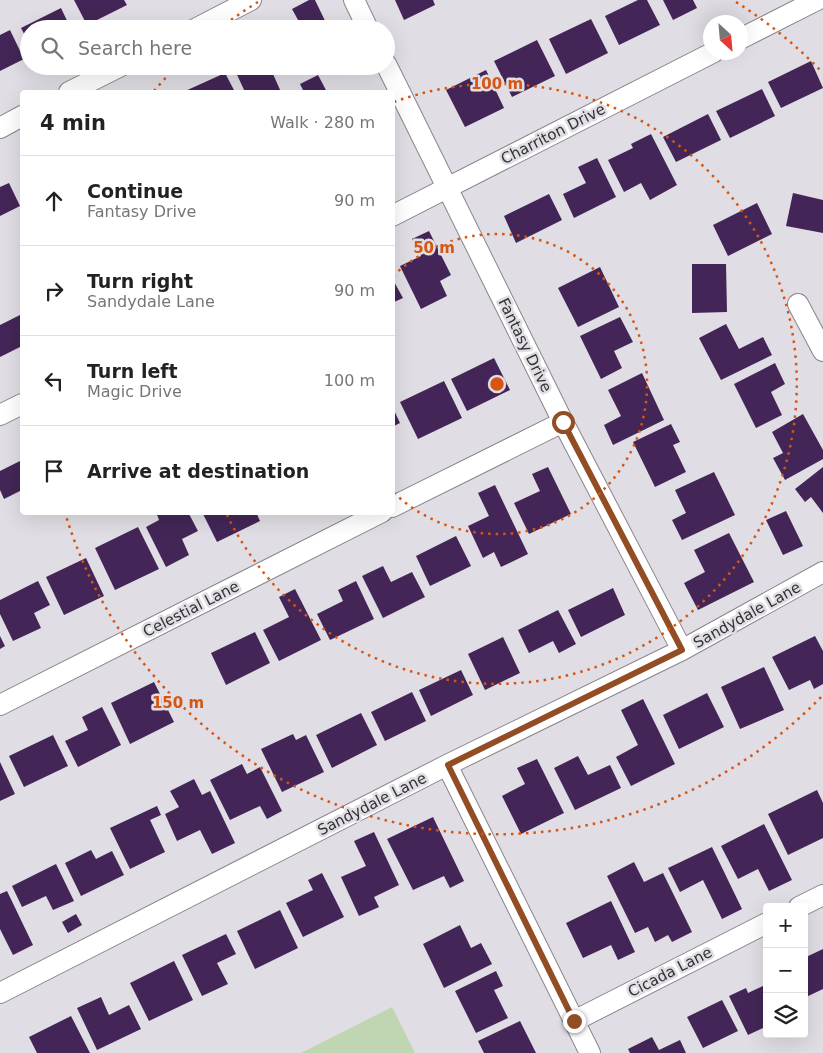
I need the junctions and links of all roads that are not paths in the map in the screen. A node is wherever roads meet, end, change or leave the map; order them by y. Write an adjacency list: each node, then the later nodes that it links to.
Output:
1 (251, 0): 4 (street)
2 (354, 0): 5 (street)
3 (817, 0): 6 (street)
4 (212, 20)
5 (364, 20)
6 (748, 35)
7 (703, 58): 13 (street, Charriton Drive)
8 (103, 75): 10 (street)
9 (392, 75): 13 (street, Fantasy Drive)
10 (73, 90)
11 (20, 117): 12 (street)
12 (0, 128)
13 (449, 187): 14 (street, Charriton Drive); 19 (street, Fantasy Drive)
14 (395, 214)
15 (798, 304): 16 (street)
16 (823, 351)
17 (20, 405): 18 (street)
18 (0, 415)
19 (563, 422): 20 (street); 23 (street, Fantasy Drive)
20 (395, 506)
21 (376, 515): 24 (street, Celestial Lane)
22 (823, 572): 23 (street, Sandydale Lane)
23 (682, 650): 25 (street, Sandydale Lane)
24 (0, 704)
25 (448, 765): 29 (street, Sandydale Lane); 30 (street)
26 (823, 895): 27 (street)
27 (807, 903)
28 (763, 925): 30 (street, Cicada Lane)
29 (0, 994)
30 (574, 1021): 31 (street)
31 (590, 1053)

